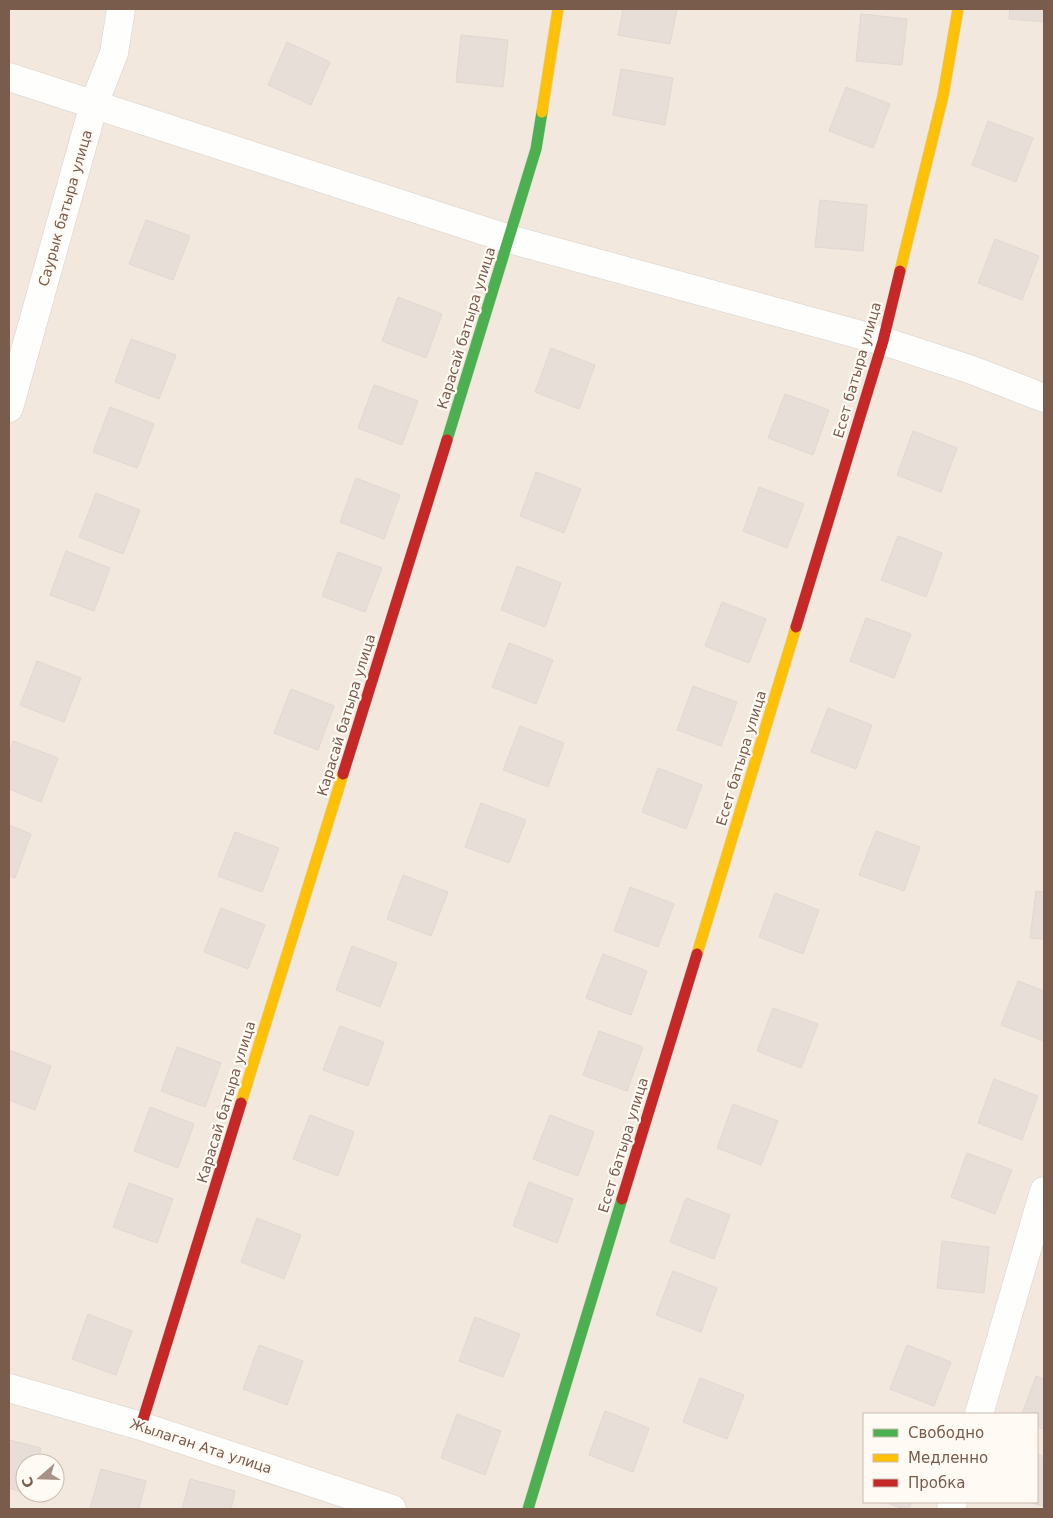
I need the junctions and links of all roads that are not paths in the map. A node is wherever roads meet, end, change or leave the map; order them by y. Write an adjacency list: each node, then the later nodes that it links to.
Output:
1 (121, 9): 5 (street, Саурык батыра улица)
2 (558, 9): 6 (street, Карасай батыра улица)
3 (958, 9): 7 (street, Есет батыра улица)
4 (9, 77): 5 (street)
5 (94, 104): 6 (street); 9 (street, Саурык батыра улица)
6 (509, 239): 7 (street); 13 (street, Карасай батыра улица)
7 (883, 341): 8 (street); 15 (street, Есет батыра улица)
8 (1044, 398)
9 (9, 408)
10 (1044, 1191): 12 (street)
11 (9, 1388): 13 (street, Жылаган Ата улица)
12 (979, 1413)
13 (141, 1426): 14 (street, Жылаган Ата улица)
14 (392, 1509)
15 (528, 1509)

